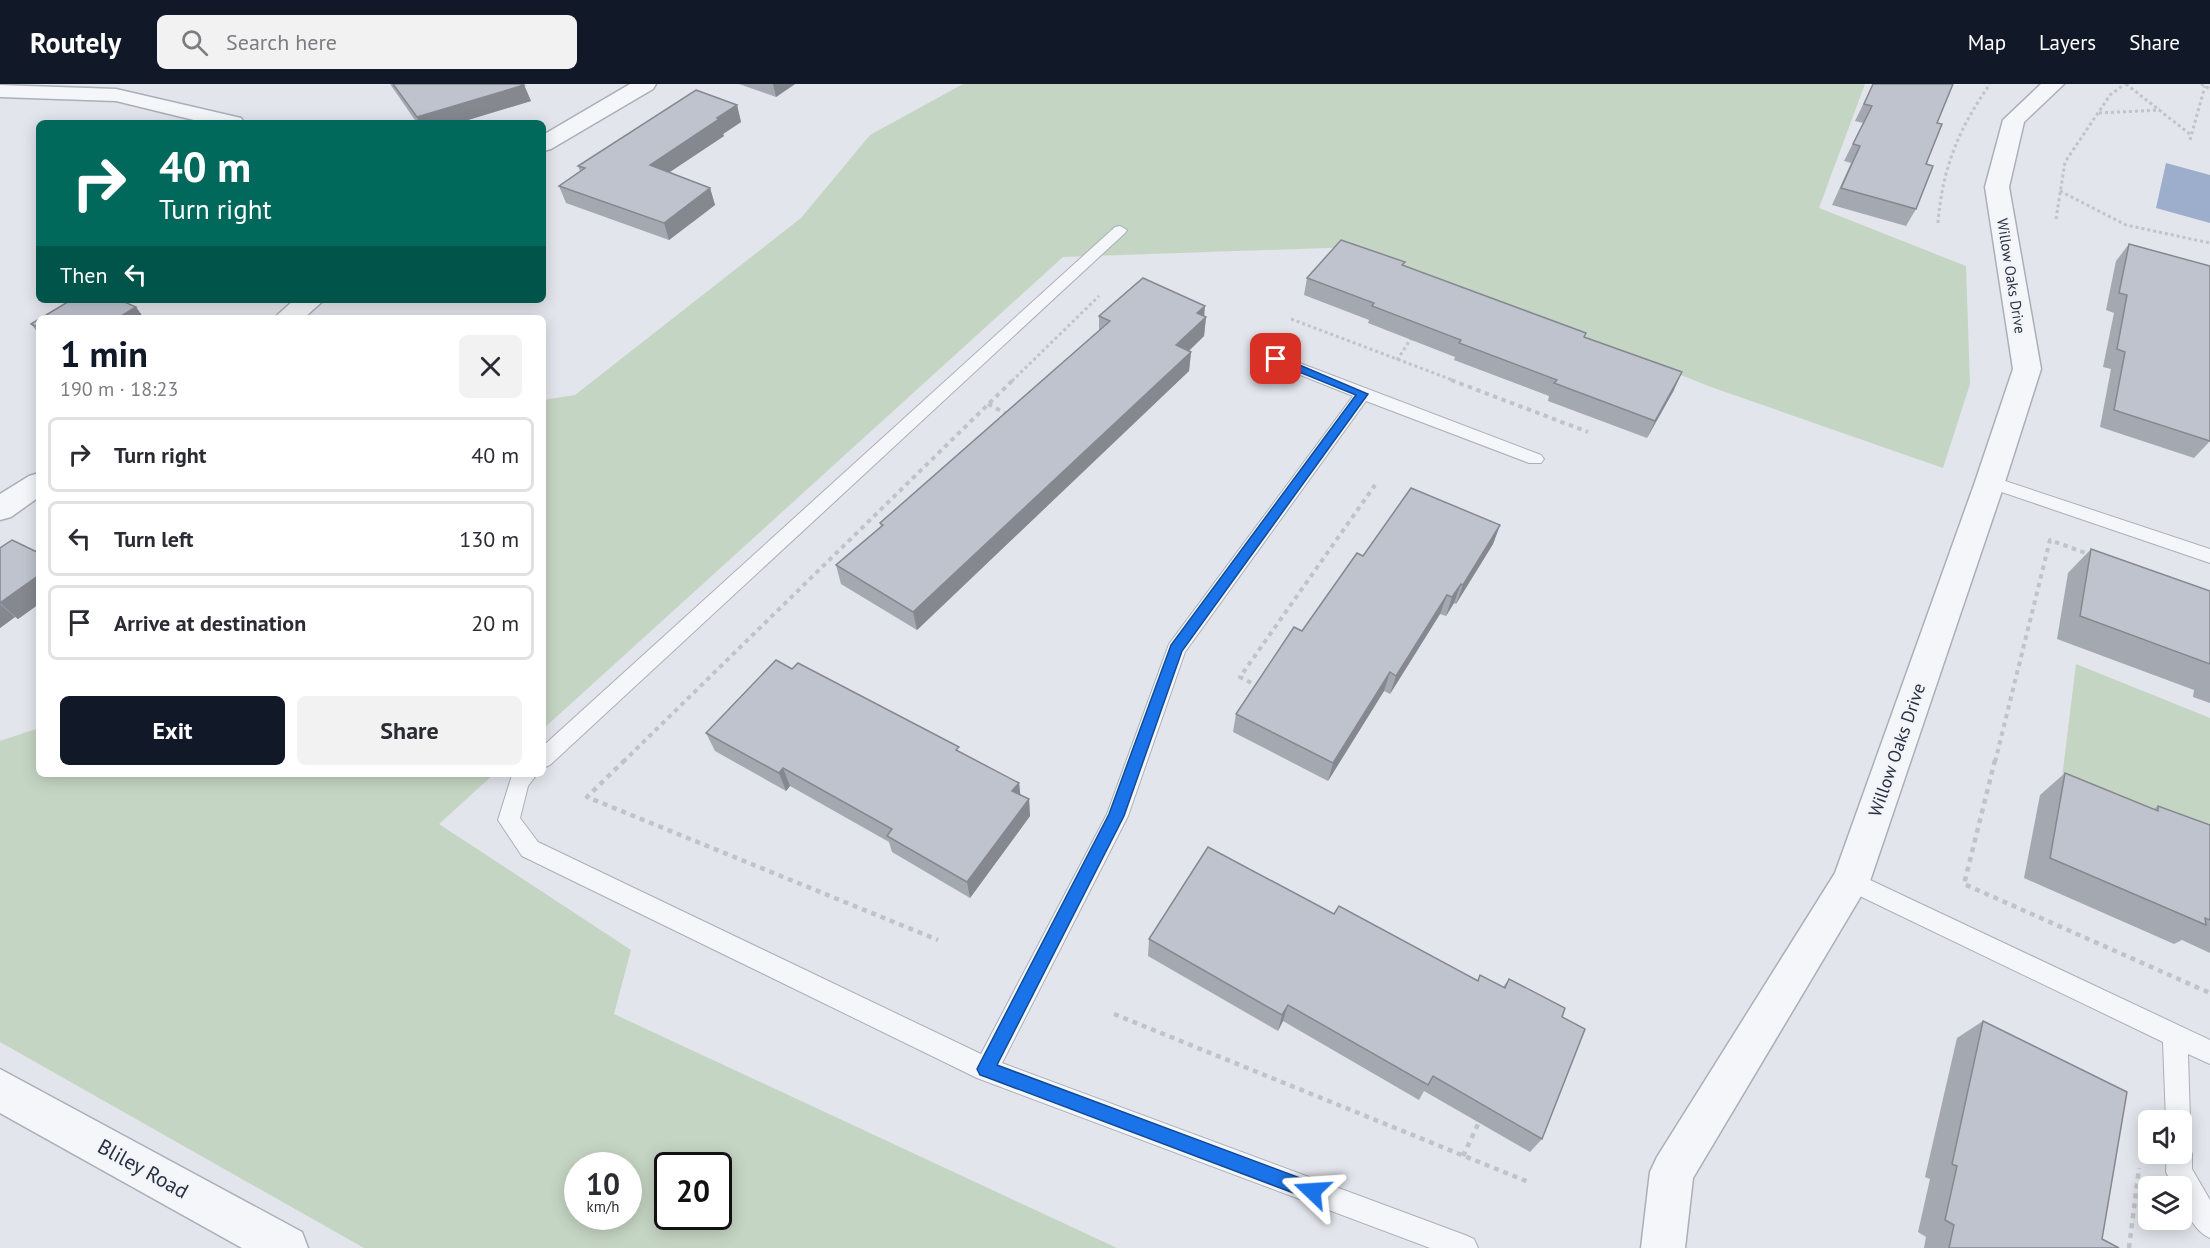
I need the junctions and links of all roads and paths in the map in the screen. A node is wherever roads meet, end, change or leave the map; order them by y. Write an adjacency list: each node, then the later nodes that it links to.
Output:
1 (645, 84): 14 (street)
2 (1990, 84): 17 (path)
3 (2053, 84): 32 (street, Willow Oaks Drive)
4 (2125, 84): 9 (path); 10 (path)
5 (2203, 85): 7 (path); 12 (path)
6 (123, 89): 8 (street); 11 (street)
7 (2210, 89)
8 (0, 91)
9 (2160, 110): 10 (path); 12 (path)
10 (2098, 113): 15 (path)
11 (223, 120)
12 (2191, 135): 13 (path)
13 (2190, 140)
14 (546, 142)
15 (2060, 191): 16 (path); 19 (path)
16 (2056, 219)
17 (1938, 223)
18 (1120, 230): 39 (lane)
19 (2210, 243)
20 (1107, 288): 28 (path)
21 (307, 303): 22 (street)
22 (290, 315)
23 (1291, 319): 26 (path)
24 (1413, 336): 26 (path)
25 (1276, 359): 27 (lane)
26 (1397, 360): 30 (path)
27 (1363, 394): 31 (lane); 47 (lane)
28 (988, 404): 29 (path); 42 (path)
29 (1018, 420)
30 (1587, 432)
31 (1535, 459)
32 (1990, 482): 37 (lane); 41 (street, Willow Oaks Drive)
33 (36, 485): 35 (street)
34 (1375, 485): 38 (path)
35 (0, 509)
36 (2092, 556): 43 (path)
37 (2210, 556)
38 (1261, 687)
39 (546, 756)
40 (524, 777): 47 (lane)
41 (1851, 881): 45 (lane); 58 (street, Willow Oaks Drive)
42 (938, 940)
43 (2210, 993)
44 (1114, 1014): 51 (path)
45 (2175, 1035): 46 (lane); 49 (lane)
46 (2210, 1052)
47 (986, 1069): 57 (lane)
48 (0, 1090): 56 (street, Bliley Road)
49 (2178, 1110)
50 (1484, 1113): 51 (path)
51 (1462, 1156): 54 (path)
52 (2139, 1164): 59 (path)
53 (2179, 1164): 55 (lane)
54 (1531, 1184)
55 (2210, 1225)
56 (286, 1248)
57 (1465, 1248)
58 (1663, 1248)
59 (2128, 1248)

